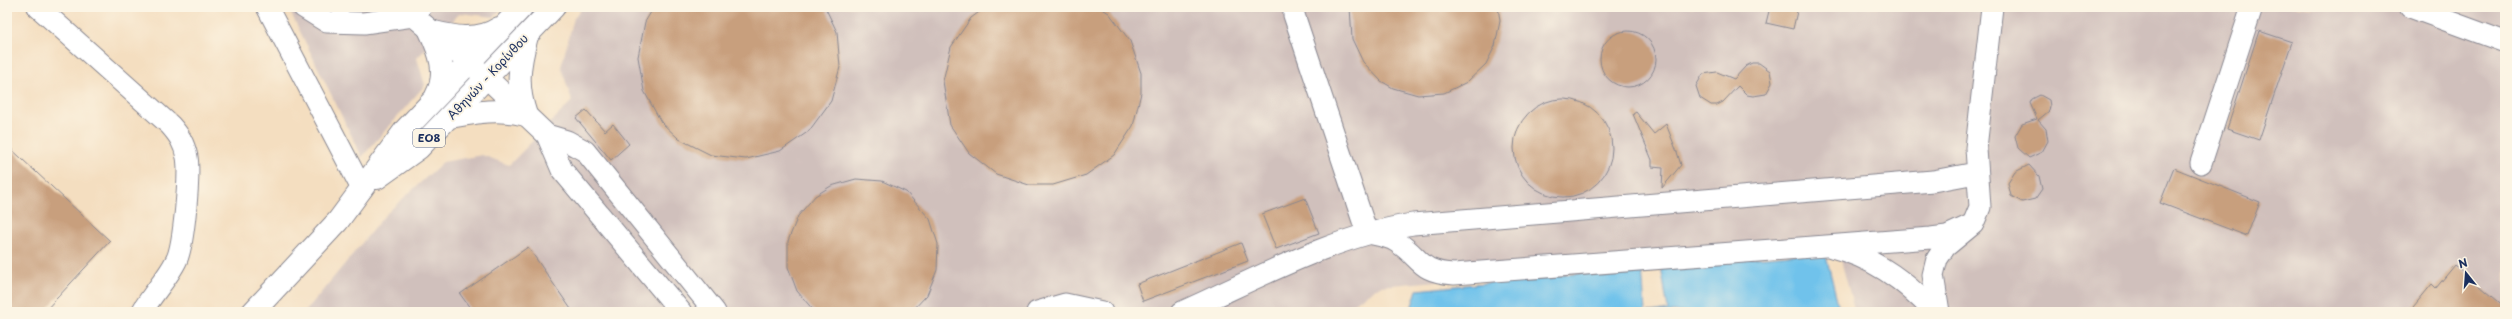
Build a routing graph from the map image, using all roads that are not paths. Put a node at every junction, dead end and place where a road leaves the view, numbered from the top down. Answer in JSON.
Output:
{"nodes":[{"id":1,"x":38,"y":7,"type":"edge"},
{"id":2,"x":267,"y":7,"type":"edge"},
{"id":3,"x":304,"y":7,"type":"edge"},
{"id":4,"x":554,"y":7,"type":"edge"},
{"id":5,"x":1294,"y":7,"type":"edge"},
{"id":6,"x":1992,"y":7,"type":"edge"},
{"id":7,"x":2252,"y":7,"type":"edge"},
{"id":8,"x":2410,"y":7,"type":"edge"},
{"id":9,"x":412,"y":10,"type":"edge"},
{"id":10,"x":515,"y":14,"type":"edge"},
{"id":11,"x":430,"y":31,"type":"junction"},
{"id":12,"x":527,"y":35,"type":"junction"},
{"id":13,"x":2505,"y":42,"type":"edge"},
{"id":14,"x":469,"y":63,"type":"junction"},
{"id":15,"x":486,"y":77,"type":"junction"},
{"id":16,"x":434,"y":100,"type":"junction"},
{"id":17,"x":526,"y":115,"type":"junction"},
{"id":18,"x":450,"y":117,"type":"junction"},
{"id":19,"x":547,"y":135,"type":"junction"},
{"id":20,"x":2201,"y":163,"type":"dead end"},
{"id":21,"x":1976,"y":173,"type":"junction"},
{"id":22,"x":362,"y":189,"type":"junction"},
{"id":23,"x":1973,"y":224,"type":"junction"},
{"id":24,"x":1367,"y":233,"type":"junction"},
{"id":25,"x":1817,"y":245,"type":"junction"},
{"id":26,"x":142,"y":312,"type":"edge"},
{"id":27,"x":253,"y":312,"type":"edge"},
{"id":28,"x":681,"y":312,"type":"edge"},
{"id":29,"x":715,"y":312,"type":"edge"},
{"id":30,"x":1037,"y":312,"type":"edge"},
{"id":31,"x":1102,"y":312,"type":"edge"},
{"id":32,"x":1182,"y":312,"type":"edge"},
{"id":33,"x":1934,"y":312,"type":"edge"},
{"id":34,"x":1939,"y":312,"type":"edge"}],
"edges":[{"from":1,"to":26,"type":"street"},
{"from":2,"to":22,"type":"street"},
{"from":3,"to":9,"type":"street"},
{"from":4,"to":12,"type":"main road","name":"Αθηνών - Κορίνθου","number":"ΕΟ8"},
{"from":5,"to":24,"type":"street"},
{"from":6,"to":21,"type":"street"},
{"from":7,"to":20,"type":"street"},
{"from":8,"to":13,"type":"street"},
{"from":9,"to":11,"type":"street"},
{"from":10,"to":11,"type":"main road"},
{"from":10,"to":14,"type":"main road","name":"Αθηνών - Κορίνθου","number":"ΕΟ8"},
{"from":11,"to":14,"type":"street"},
{"from":11,"to":16,"type":"main road"},
{"from":12,"to":15,"type":"main road","name":"Αθηνών - Κορίνθου","number":"ΕΟ8"},
{"from":12,"to":17,"type":"main road"},
{"from":14,"to":15,"type":"street"},
{"from":14,"to":16,"type":"main road","name":"Αθηνών - Κορίνθου","number":"ΕΟ8"},
{"from":15,"to":17,"type":"street"},
{"from":15,"to":18,"type":"main road","name":"Αθηνών - Κορίνθου","number":"ΕΟ8"},
{"from":16,"to":22,"type":"main road","name":"Αθηνών - Κορίνθου","number":"ΕΟ8"},
{"from":17,"to":18,"type":"main road"},
{"from":17,"to":19,"type":"street"},
{"from":18,"to":22,"type":"main road","name":"Αθηνών - Κορίνθου","number":"ΕΟ8"},
{"from":19,"to":28,"type":"street"},
{"from":19,"to":29,"type":"street"},
{"from":21,"to":23,"type":"street"},
{"from":21,"to":24,"type":"street"},
{"from":22,"to":27,"type":"main road","name":"Αθηνών - Κορίνθου","number":"ΕΟ8"},
{"from":23,"to":25,"type":"street"},
{"from":23,"to":34,"type":"street"},
{"from":24,"to":25,"type":"street"},
{"from":24,"to":32,"type":"street"},
{"from":25,"to":33,"type":"street"},
{"from":30,"to":31,"type":"street"}]}
